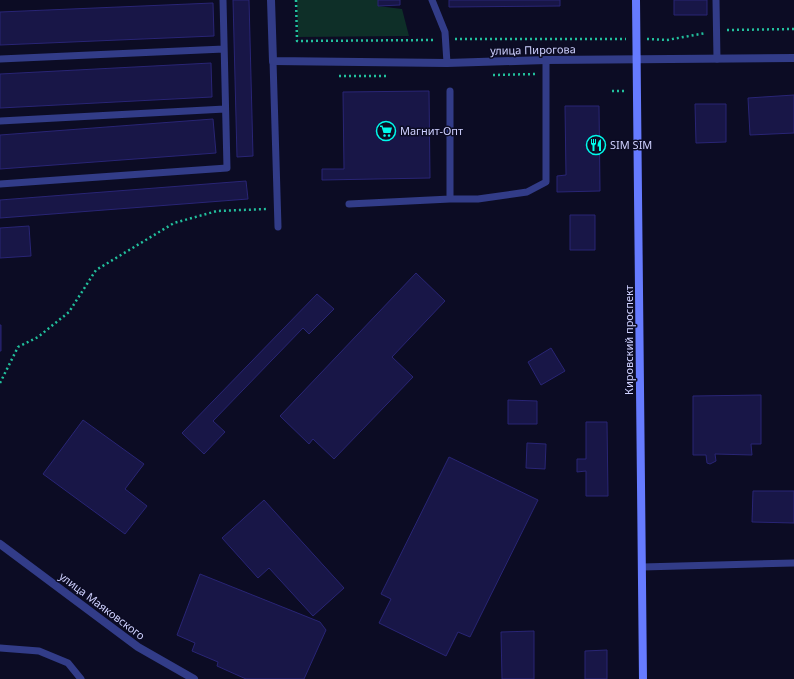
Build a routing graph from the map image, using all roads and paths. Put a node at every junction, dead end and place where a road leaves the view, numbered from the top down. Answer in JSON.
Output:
{"nodes":[{"id":1,"x":223,"y":0,"type":"edge"},
{"id":2,"x":271,"y":0,"type":"edge"},
{"id":3,"x":432,"y":0,"type":"edge"},
{"id":4,"x":636,"y":0,"type":"edge"},
{"id":5,"x":716,"y":0,"type":"edge"},
{"id":6,"x":794,"y":29,"type":"edge"},
{"id":7,"x":717,"y":30,"type":"junction"},
{"id":8,"x":637,"y":39,"type":"junction"},
{"id":9,"x":612,"y":40,"type":"dead end"},
{"id":10,"x":224,"y":49,"type":"junction"},
{"id":11,"x":794,"y":58,"type":"edge"},
{"id":12,"x":0,"y":59,"type":"edge"},
{"id":13,"x":717,"y":59,"type":"junction"},
{"id":14,"x":546,"y":60,"type":"junction"},
{"id":15,"x":638,"y":60,"type":"junction"},
{"id":16,"x":273,"y":61,"type":"junction"},
{"id":17,"x":447,"y":63,"type":"junction"},
{"id":18,"x":450,"y":91,"type":"dead end"},
{"id":19,"x":225,"y":108,"type":"junction"},
{"id":20,"x":0,"y":121,"type":"edge"},
{"id":21,"x":0,"y":184,"type":"edge"},
{"id":22,"x":450,"y":199,"type":"junction"},
{"id":23,"x":349,"y":204,"type":"dead end"},
{"id":24,"x":277,"y":208,"type":"junction"},
{"id":25,"x":278,"y":227,"type":"dead end"},
{"id":26,"x":0,"y":384,"type":"edge"},
{"id":27,"x":0,"y":544,"type":"edge"},
{"id":28,"x":794,"y":563,"type":"edge"},
{"id":29,"x":642,"y":567,"type":"junction"},
{"id":30,"x":0,"y":648,"type":"edge"},
{"id":31,"x":81,"y":679,"type":"edge"},
{"id":32,"x":194,"y":679,"type":"edge"},
{"id":33,"x":643,"y":679,"type":"edge"}],
"edges":[{"from":1,"to":10,"type":"lane"},
{"from":2,"to":16,"type":"street"},
{"from":3,"to":17,"type":"lane"},
{"from":4,"to":8,"type":"main road","name":"Кировский проспект"},
{"from":5,"to":7,"type":"lane"},
{"from":6,"to":7,"type":"path"},
{"from":7,"to":8,"type":"path"},
{"from":7,"to":13,"type":"lane"},
{"from":8,"to":9,"type":"path"},
{"from":8,"to":15,"type":"main road","name":"Кировский проспект"},
{"from":10,"to":12,"type":"lane"},
{"from":10,"to":19,"type":"lane"},
{"from":11,"to":13,"type":"street","name":"улица Пирогова"},
{"from":13,"to":15,"type":"street","name":"улица Пирогова"},
{"from":14,"to":15,"type":"street","name":"улица Пирогова"},
{"from":14,"to":17,"type":"street","name":"улица Пирогова"},
{"from":14,"to":22,"type":"lane"},
{"from":15,"to":29,"type":"main road","name":"Кировский проспект"},
{"from":16,"to":17,"type":"street","name":"улица Пирогова"},
{"from":16,"to":24,"type":"lane"},
{"from":18,"to":22,"type":"lane"},
{"from":19,"to":20,"type":"lane"},
{"from":19,"to":21,"type":"lane"},
{"from":22,"to":23,"type":"lane"},
{"from":24,"to":25,"type":"lane"},
{"from":24,"to":26,"type":"path"},
{"from":27,"to":32,"type":"street","name":"улица Маяковского"},
{"from":28,"to":29,"type":"lane"},
{"from":29,"to":33,"type":"main road","name":"Кировский проспект"},
{"from":30,"to":31,"type":"lane"}]}
